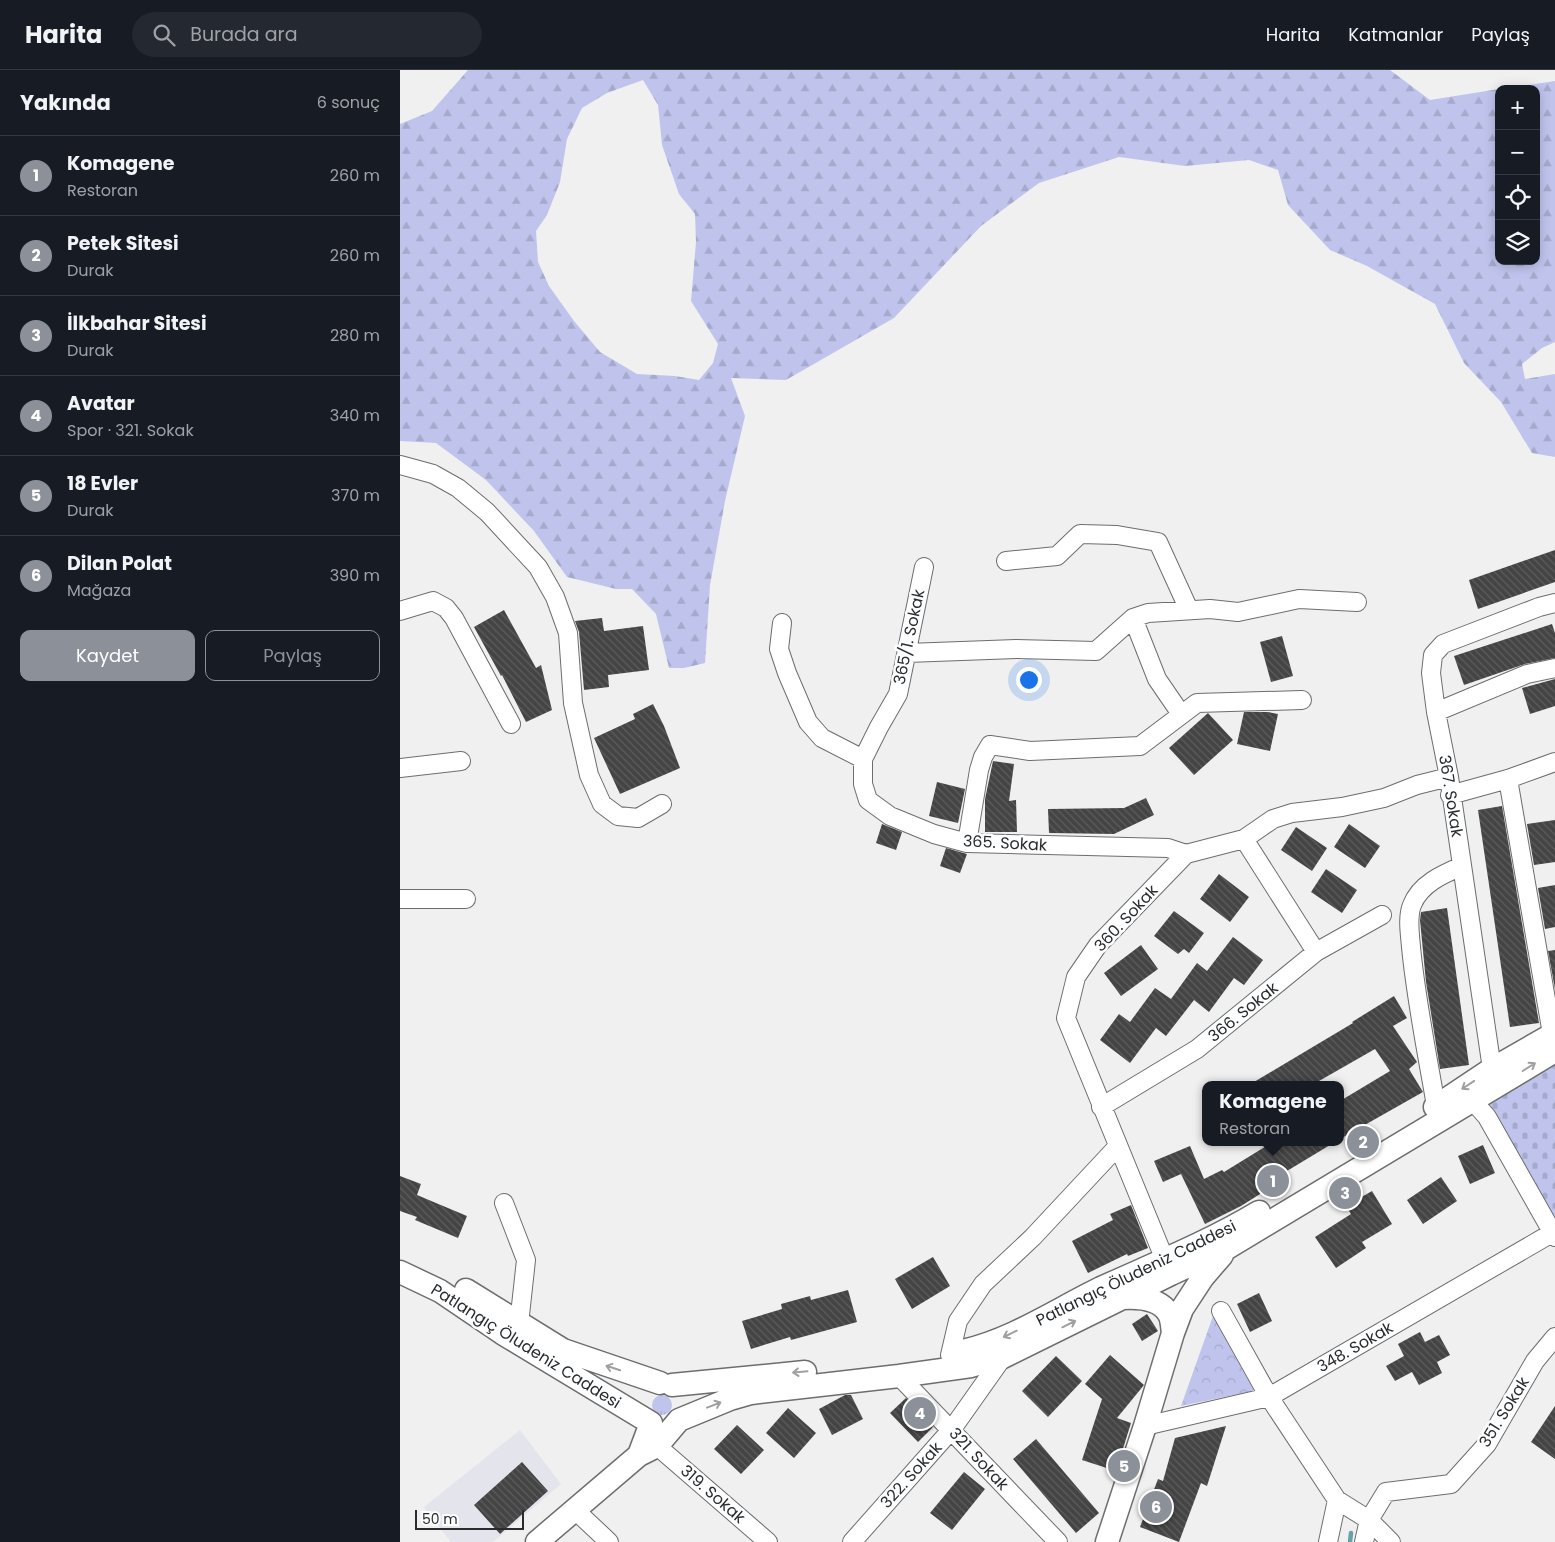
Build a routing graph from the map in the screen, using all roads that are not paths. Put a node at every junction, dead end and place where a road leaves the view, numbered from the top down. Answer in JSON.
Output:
{"nodes":[{"id":1,"x":400,"y":465,"type":"edge"},
{"id":2,"x":1006,"y":561,"type":"dead end"},
{"id":3,"x":924,"y":567,"type":"dead end"},
{"id":4,"x":1357,"y":602,"type":"dead end"},
{"id":5,"x":1555,"y":603,"type":"edge"},
{"id":6,"x":1189,"y":610,"type":"junction"},
{"id":7,"x":400,"y":611,"type":"edge"},
{"id":8,"x":1133,"y":618,"type":"junction"},
{"id":9,"x":782,"y":623,"type":"dead end"},
{"id":10,"x":907,"y":653,"type":"junction"},
{"id":11,"x":1555,"y":668,"type":"edge"},
{"id":12,"x":1302,"y":700,"type":"dead end"},
{"id":13,"x":1436,"y":712,"type":"junction"},
{"id":14,"x":1181,"y":714,"type":"junction"},
{"id":15,"x":511,"y":724,"type":"dead end"},
{"id":16,"x":863,"y":759,"type":"junction"},
{"id":17,"x":461,"y":761,"type":"dead end"},
{"id":18,"x":1555,"y":762,"type":"edge"},
{"id":19,"x":400,"y":768,"type":"edge"},
{"id":20,"x":1508,"y":779,"type":"junction"},
{"id":21,"x":1450,"y":786,"type":"junction"},
{"id":22,"x":662,"y":804,"type":"dead end"},
{"id":23,"x":1244,"y":839,"type":"junction"},
{"id":24,"x":967,"y":843,"type":"junction"},
{"id":25,"x":1186,"y":854,"type":"junction"},
{"id":26,"x":1462,"y":866,"type":"junction"},
{"id":27,"x":400,"y":898,"type":"edge"},
{"id":28,"x":466,"y":899,"type":"dead end"},
{"id":29,"x":1382,"y":915,"type":"dead end"},
{"id":30,"x":1316,"y":952,"type":"junction"},
{"id":31,"x":1554,"y":1039,"type":"edge"},
{"id":32,"x":1492,"y":1069,"type":"junction"},
{"id":33,"x":1474,"y":1101,"type":"junction"},
{"id":34,"x":1436,"y":1106,"type":"junction"},
{"id":35,"x":1101,"y":1107,"type":"junction"},
{"id":36,"x":1118,"y":1146,"type":"junction"},
{"id":37,"x":504,"y":1203,"type":"dead end"},
{"id":38,"x":1554,"y":1236,"type":"edge"},
{"id":39,"x":1227,"y":1248,"type":"junction"},
{"id":40,"x":400,"y":1256,"type":"edge"},
{"id":41,"x":1168,"y":1267,"type":"junction"},
{"id":42,"x":400,"y":1272,"type":"edge"},
{"id":43,"x":1121,"y":1298,"type":"junction"},
{"id":44,"x":1182,"y":1309,"type":"junction"},
{"id":45,"x":1221,"y":1311,"type":"dead end"},
{"id":46,"x":519,"y":1324,"type":"junction"},
{"id":47,"x":1173,"y":1333,"type":"junction"},
{"id":48,"x":1555,"y":1337,"type":"edge"},
{"id":49,"x":950,"y":1354,"type":"junction"},
{"id":50,"x":1003,"y":1356,"type":"junction"},
{"id":51,"x":899,"y":1376,"type":"junction"},
{"id":52,"x":666,"y":1384,"type":"junction"},
{"id":53,"x":1269,"y":1397,"type":"junction"},
{"id":54,"x":679,"y":1420,"type":"junction"},
{"id":55,"x":651,"y":1424,"type":"junction"},
{"id":56,"x":1145,"y":1426,"type":"junction"},
{"id":57,"x":952,"y":1429,"type":"junction"},
{"id":58,"x":648,"y":1450,"type":"junction"},
{"id":59,"x":1337,"y":1500,"type":"junction"},
{"id":60,"x":574,"y":1509,"type":"junction"},
{"id":61,"x":1369,"y":1520,"type":"junction"},
{"id":62,"x":537,"y":1542,"type":"edge"},
{"id":63,"x":609,"y":1542,"type":"edge"},
{"id":64,"x":768,"y":1542,"type":"edge"},
{"id":65,"x":852,"y":1542,"type":"edge"},
{"id":66,"x":1058,"y":1542,"type":"edge"},
{"id":67,"x":1107,"y":1542,"type":"edge"},
{"id":68,"x":1328,"y":1542,"type":"edge"},
{"id":69,"x":1364,"y":1542,"type":"edge"},
{"id":70,"x":1391,"y":1542,"type":"edge"}],
"edges":[{"from":1,"to":22,"type":"street"},
{"from":2,"to":6,"type":"street"},
{"from":3,"to":10,"type":"street","name":"365/1. Sokak"},
{"from":4,"to":6,"type":"street"},
{"from":5,"to":13,"type":"street","name":"367. Sokak"},
{"from":6,"to":8,"type":"street"},
{"from":7,"to":15,"type":"street"},
{"from":8,"to":10,"type":"street"},
{"from":8,"to":14,"type":"street"},
{"from":9,"to":16,"type":"street"},
{"from":10,"to":16,"type":"street","name":"365/1. Sokak"},
{"from":11,"to":13,"type":"street"},
{"from":12,"to":14,"type":"street"},
{"from":13,"to":21,"type":"street","name":"367. Sokak"},
{"from":14,"to":24,"type":"street"},
{"from":16,"to":24,"type":"street","name":"365. Sokak"},
{"from":17,"to":19,"type":"street"},
{"from":18,"to":20,"type":"street"},
{"from":20,"to":21,"type":"street"},
{"from":20,"to":31,"type":"street"},
{"from":21,"to":23,"type":"street"},
{"from":21,"to":26,"type":"street","name":"367. Sokak"},
{"from":23,"to":25,"type":"street"},
{"from":23,"to":30,"type":"street"},
{"from":24,"to":25,"type":"street","name":"365. Sokak"},
{"from":25,"to":35,"type":"street","name":"360. Sokak"},
{"from":26,"to":32,"type":"street","name":"367. Sokak"},
{"from":26,"to":34,"type":"street"},
{"from":27,"to":28,"type":"street"},
{"from":29,"to":30,"type":"street","name":"366. Sokak"},
{"from":30,"to":35,"type":"street","name":"366. Sokak"},
{"from":31,"to":32,"type":"main road","name":"Patlangıç Öludeniz Caddesi"},
{"from":33,"to":31,"type":"main road","name":"Patlangıç Öludeniz Caddesi","one_way":true},
{"from":32,"to":34,"type":"main road","name":"Patlangıç Öludeniz Caddesi","one_way":true},
{"from":33,"to":38,"type":"street"},
{"from":33,"to":39,"type":"main road","name":"Patlangıç Öludeniz Caddesi"},
{"from":34,"to":41,"type":"main road","name":"Patlangıç Öludeniz Caddesi"},
{"from":35,"to":36,"type":"street","name":"360. Sokak"},
{"from":36,"to":41,"type":"street","name":"360. Sokak"},
{"from":36,"to":49,"type":"street"},
{"from":37,"to":46,"type":"street"},
{"from":38,"to":53,"type":"street","name":"348. Sokak"},
{"from":39,"to":41,"type":"main road","name":"Patlangıç Öludeniz Caddesi"},
{"from":39,"to":44,"type":"main road"},
{"from":40,"to":46,"type":"main road","name":"Patlangıç Öludeniz Caddesi"},
{"from":41,"to":43,"type":"main road","name":"Patlangıç Öludeniz Caddesi"},
{"from":41,"to":44,"type":"main road"},
{"from":41,"to":49,"type":"main road","name":"Patlangıç Öludeniz Caddesi","one_way":true},
{"from":42,"to":55,"type":"main road","name":"Patlangıç Öludeniz Caddesi"},
{"from":43,"to":47,"type":"main road"},
{"from":50,"to":43,"type":"main road","name":"Patlangıç Öludeniz Caddesi","one_way":true},
{"from":44,"to":47,"type":"main road"},
{"from":45,"to":53,"type":"street"},
{"from":52,"to":46,"type":"main road","name":"Patlangıç Öludeniz Caddesi","one_way":true},
{"from":47,"to":56,"type":"main road"},
{"from":48,"to":61,"type":"street","name":"351. Sokak"},
{"from":49,"to":52,"type":"main road","name":"Patlangıç Öludeniz Caddesi","one_way":true},
{"from":50,"to":51,"type":"main road","name":"Patlangıç Öludeniz Caddesi"},
{"from":50,"to":57,"type":"street","name":"322. Sokak"},
{"from":54,"to":51,"type":"main road","name":"Patlangıç Öludeniz Caddesi","one_way":true},
{"from":51,"to":57,"type":"street","name":"321. Sokak"},
{"from":52,"to":54,"type":"main road"},
{"from":52,"to":55,"type":"main road"},
{"from":53,"to":56,"type":"street","name":"348. Sokak"},
{"from":53,"to":59,"type":"street"},
{"from":54,"to":55,"type":"main road"},
{"from":54,"to":58,"type":"main road"},
{"from":55,"to":58,"type":"main road"},
{"from":56,"to":67,"type":"main road"},
{"from":57,"to":65,"type":"street","name":"322. Sokak"},
{"from":57,"to":66,"type":"street","name":"321. Sokak"},
{"from":58,"to":60,"type":"main road"},
{"from":58,"to":64,"type":"street","name":"319. Sokak"},
{"from":59,"to":61,"type":"street"},
{"from":59,"to":68,"type":"street"},
{"from":60,"to":62,"type":"main road"},
{"from":60,"to":63,"type":"street"},
{"from":61,"to":69,"type":"street","name":"351. Sokak"},
{"from":61,"to":70,"type":"street"}]}
